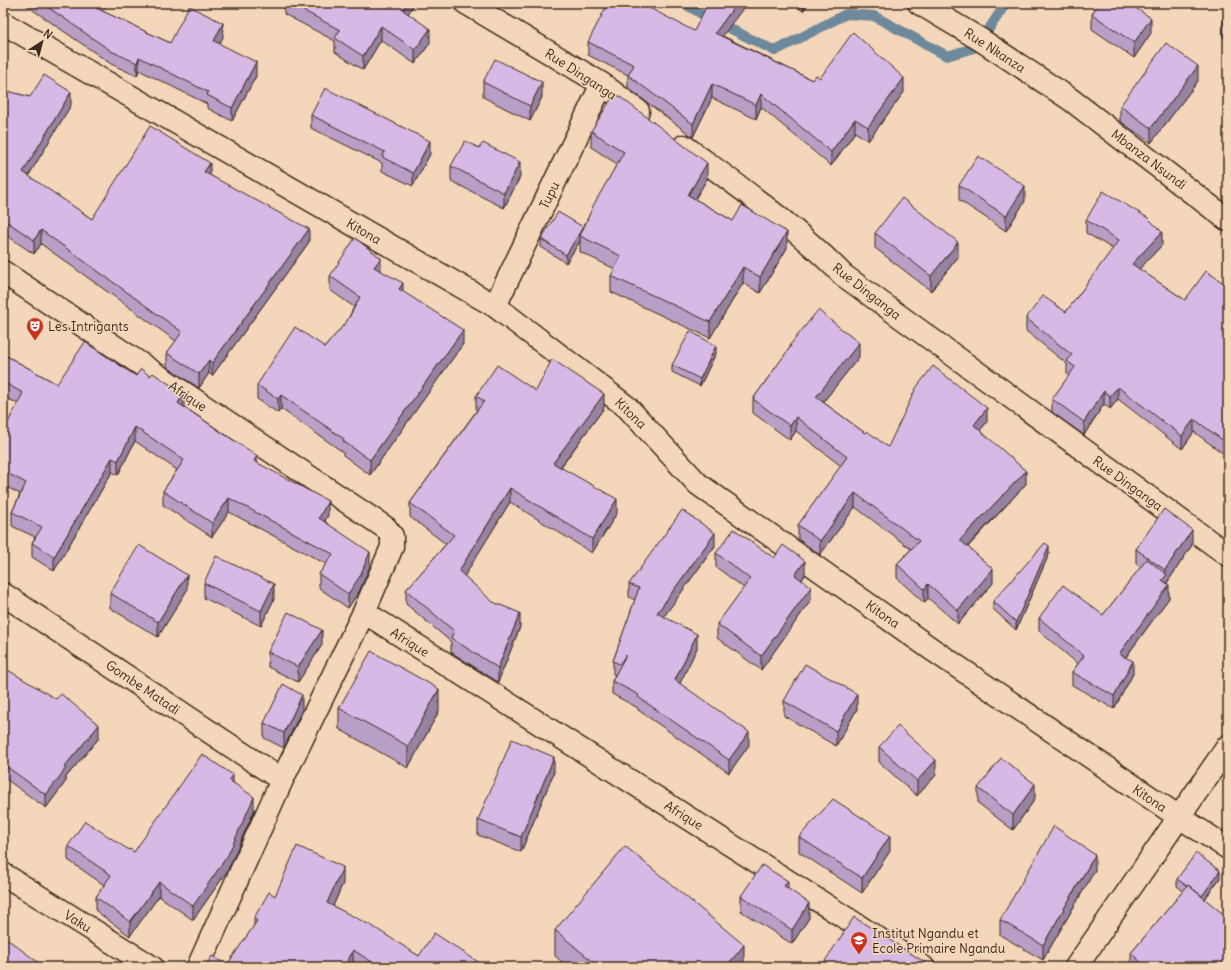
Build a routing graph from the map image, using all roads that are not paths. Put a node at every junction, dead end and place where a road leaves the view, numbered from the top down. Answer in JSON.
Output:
{"nodes":[{"id":1,"x":466,"y":3,"type":"edge"},
{"id":2,"x":919,"y":3,"type":"edge"},
{"id":3,"x":3,"y":23,"type":"edge"},
{"id":4,"x":602,"y":84,"type":"junction"},
{"id":5,"x":1070,"y":99,"type":"joint"},
{"id":6,"x":652,"y":122,"type":"edge"},
{"id":7,"x":670,"y":136,"type":"edge"},
{"id":8,"x":1228,"y":220,"type":"edge"},
{"id":9,"x":3,"y":272,"type":"edge"},
{"id":10,"x":495,"y":306,"type":"junction"},
{"id":11,"x":1228,"y":555,"type":"edge"},
{"id":12,"x":3,"y":594,"type":"edge"},
{"id":13,"x":364,"y":612,"type":"junction"},
{"id":14,"x":1228,"y":746,"type":"edge"},
{"id":15,"x":282,"y":780,"type":"junction"},
{"id":16,"x":1179,"y":818,"type":"junction"},
{"id":17,"x":1228,"y":848,"type":"edge"},
{"id":18,"x":3,"y":874,"type":"edge"},
{"id":19,"x":152,"y":967,"type":"edge"},
{"id":20,"x":198,"y":967,"type":"edge"},
{"id":21,"x":923,"y":967,"type":"edge"},
{"id":22,"x":1076,"y":967,"type":"edge"}],
"edges":[{"from":1,"to":4,"type":"street","name":"Rue Dinganga"},
{"from":2,"to":5,"type":"street","name":"Rue Nkanza"},
{"from":3,"to":10,"type":"street","name":"Kitona"},
{"from":4,"to":6,"type":"street","name":"Rue Dinganga"},
{"from":4,"to":10,"type":"street","name":"Tupu"},
{"from":5,"to":8,"type":"street","name":"Mbanza Nsundi"},
{"from":7,"to":11,"type":"street","name":"Rue Dinganga"},
{"from":9,"to":13,"type":"street","name":"Afrique"},
{"from":10,"to":16,"type":"street","name":"Kitona"},
{"from":12,"to":15,"type":"street","name":"Gombe Matadi"},
{"from":13,"to":15,"type":"street"},
{"from":13,"to":21,"type":"street","name":"Afrique"},
{"from":14,"to":16,"type":"street"},
{"from":15,"to":20,"type":"street"},
{"from":16,"to":17,"type":"street","name":"Kitona"},
{"from":16,"to":22,"type":"street"},
{"from":18,"to":19,"type":"street","name":"Vaku"}]}
